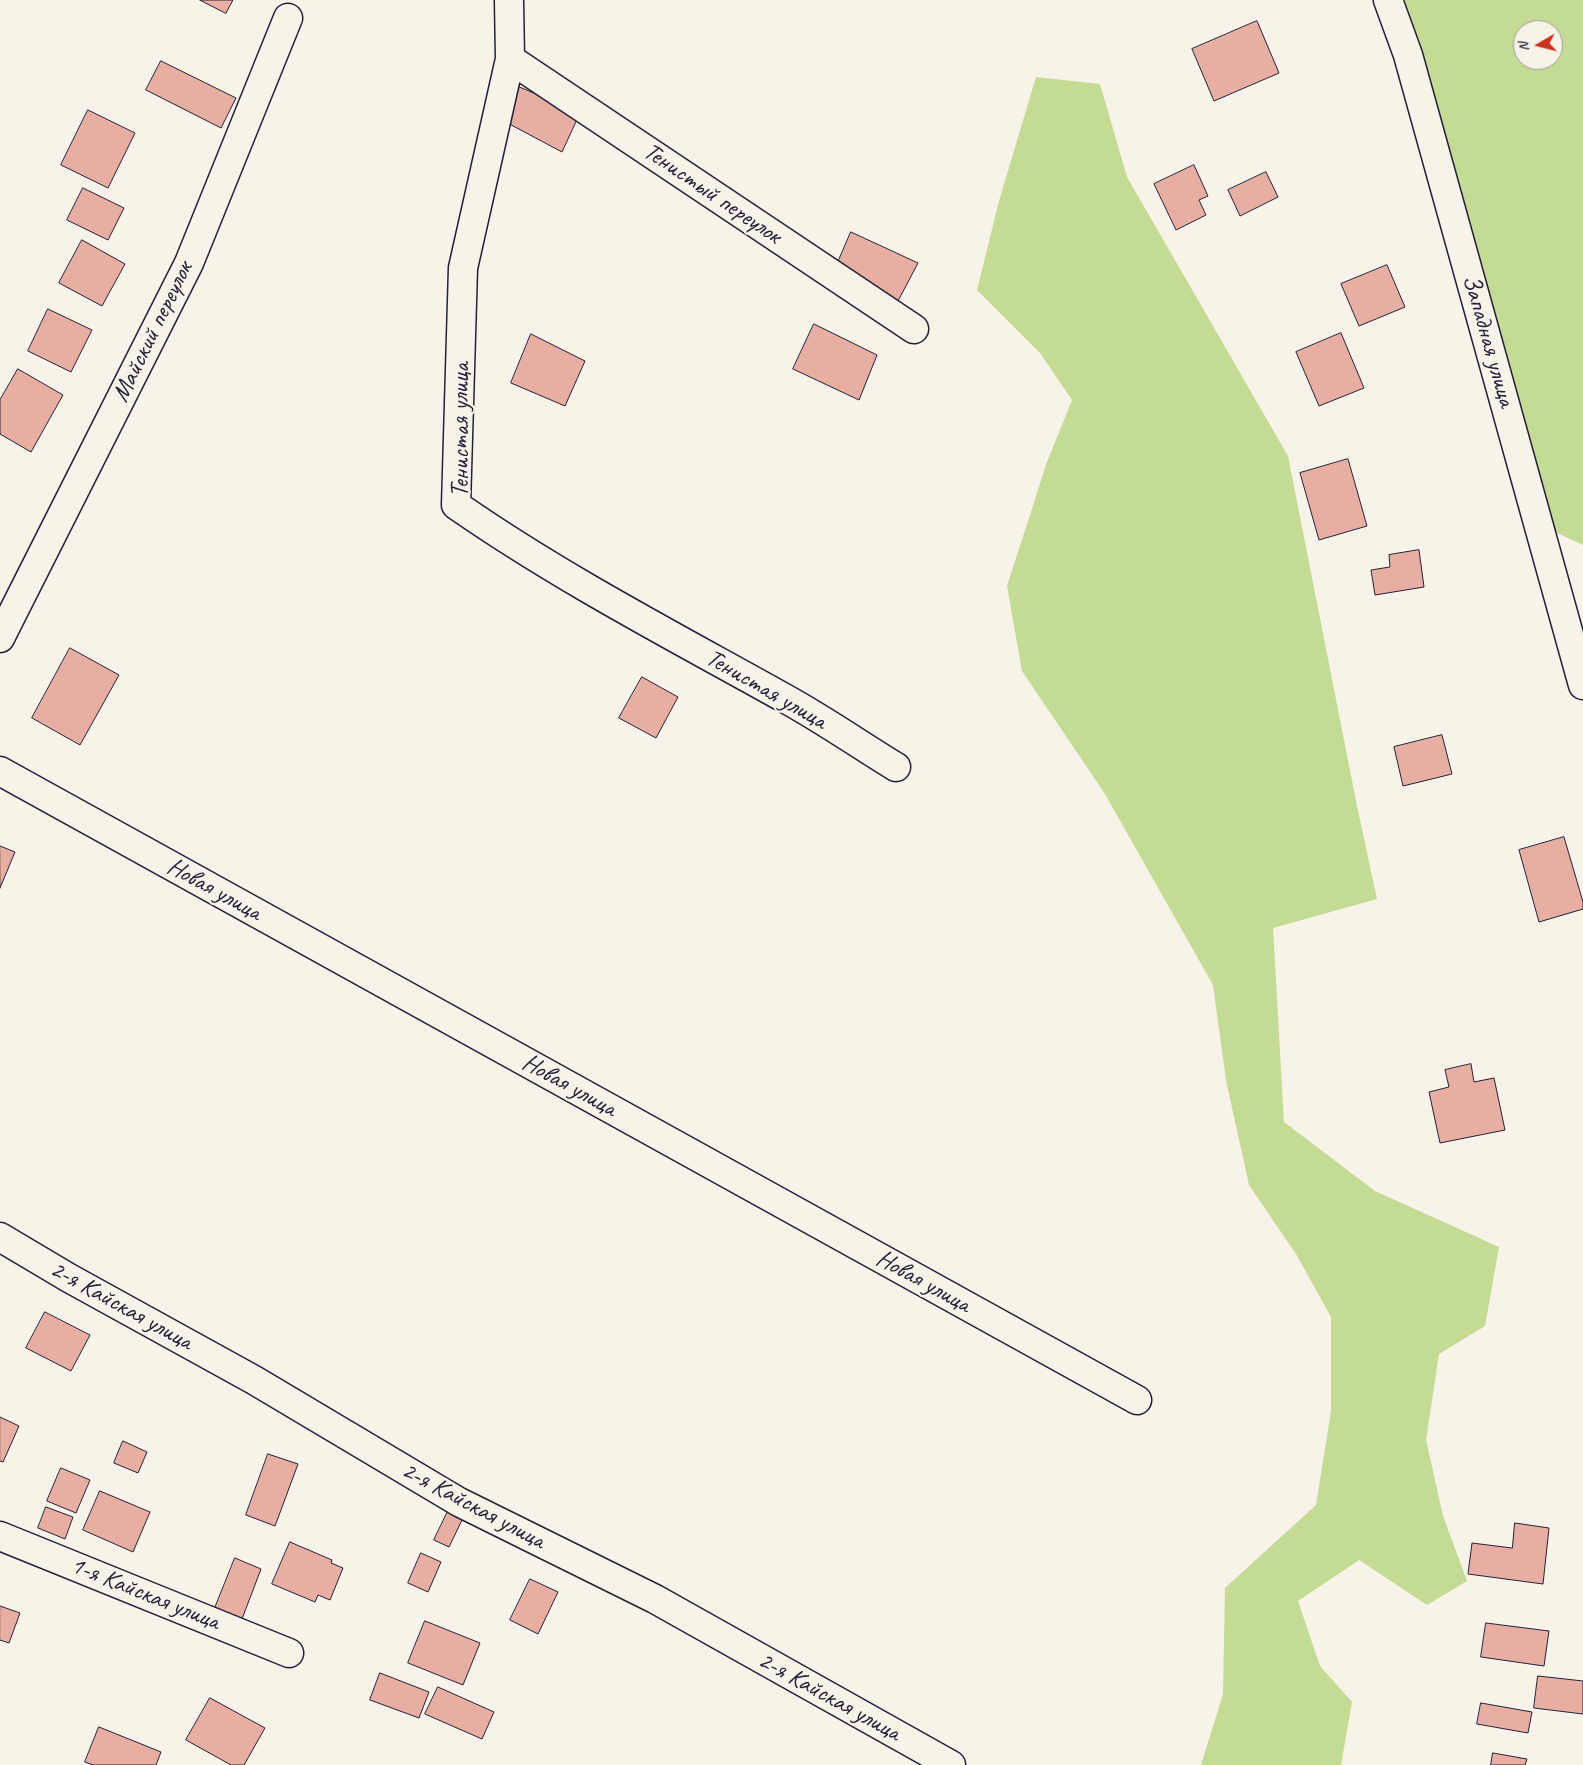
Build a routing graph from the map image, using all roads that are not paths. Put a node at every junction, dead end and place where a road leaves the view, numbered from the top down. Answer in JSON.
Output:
{"nodes":[{"id":1,"x":509,"y":0,"type":"edge"},
{"id":2,"x":1388,"y":0,"type":"edge"},
{"id":3,"x":288,"y":18,"type":"dead end"},
{"id":4,"x":510,"y":59,"type":"junction"},
{"id":5,"x":914,"y":330,"type":"dead end"},
{"id":6,"x":0,"y":638,"type":"edge"},
{"id":7,"x":1583,"y":684,"type":"edge"},
{"id":8,"x":896,"y":767,"type":"dead end"},
{"id":9,"x":0,"y":771,"type":"edge"},
{"id":10,"x":0,"y":1236,"type":"edge"},
{"id":11,"x":1137,"y":1400,"type":"dead end"},
{"id":12,"x":0,"y":1536,"type":"edge"},
{"id":13,"x":289,"y":1652,"type":"dead end"},
{"id":14,"x":950,"y":1765,"type":"edge"}],
"edges":[{"from":1,"to":4,"type":"street","name":"Тенистая улица"},
{"from":2,"to":7,"type":"street","name":"Западная улица"},
{"from":3,"to":6,"type":"street","name":"Майский переулок"},
{"from":4,"to":5,"type":"street","name":"Тенистый переулок"},
{"from":4,"to":8,"type":"street","name":"Тенистая улица"},
{"from":9,"to":11,"type":"street","name":"Новая улица"},
{"from":10,"to":14,"type":"street","name":"2-я Кайская улица"},
{"from":12,"to":13,"type":"street","name":"1-я Кайская улица"}]}
